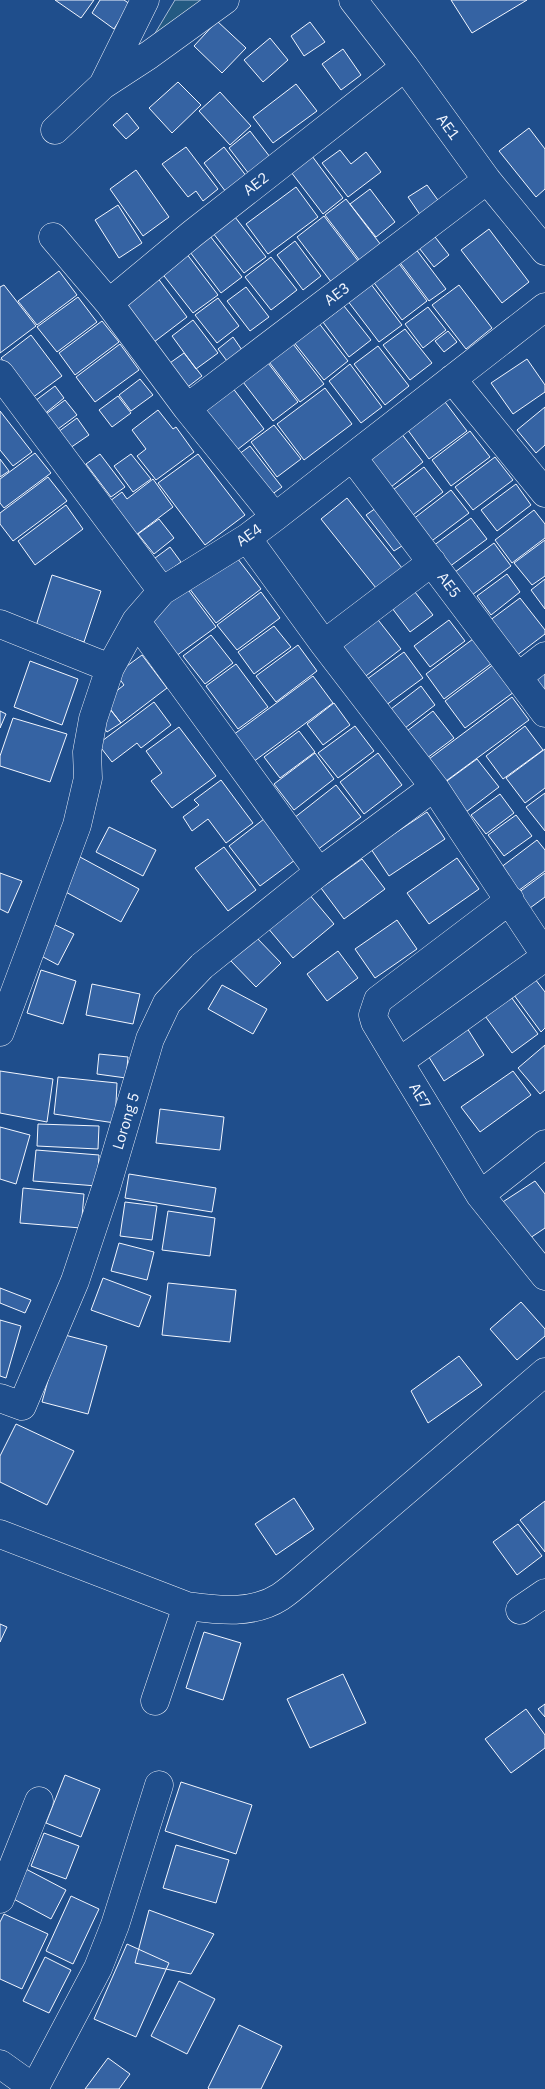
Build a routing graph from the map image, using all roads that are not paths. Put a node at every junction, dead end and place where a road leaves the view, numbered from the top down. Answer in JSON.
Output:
{"nodes":[{"id":1,"x":145,"y":0,"type":"edge"},
{"id":2,"x":225,"y":0,"type":"edge"},
{"id":3,"x":353,"y":0,"type":"edge"},
{"id":4,"x":405,"y":67,"type":"junction"},
{"id":5,"x":103,"y":85,"type":"junction"},
{"id":6,"x":56,"y":130,"type":"dead end"},
{"id":7,"x":487,"y":180,"type":"junction"},
{"id":8,"x":53,"y":237,"type":"dead end"},
{"id":9,"x":545,"y":251,"type":"edge"},
{"id":10,"x":109,"y":303,"type":"junction"},
{"id":11,"x":545,"y":307,"type":"edge"},
{"id":12,"x":0,"y":374,"type":"edge"},
{"id":13,"x":452,"y":379,"type":"junction"},
{"id":14,"x":187,"y":408,"type":"junction"},
{"id":15,"x":353,"y":458,"type":"junction"},
{"id":16,"x":545,"y":493,"type":"edge"},
{"id":17,"x":275,"y":517,"type":"junction"},
{"id":18,"x":247,"y":538,"type":"junction"},
{"id":19,"x":432,"y":562,"type":"junction"},
{"id":20,"x":162,"y":591,"type":"junction"},
{"id":21,"x":136,"y":621,"type":"junction"},
{"id":22,"x":0,"y":624,"type":"edge"},
{"id":23,"x":324,"y":644,"type":"junction"},
{"id":24,"x":545,"y":656,"type":"edge"},
{"id":25,"x":110,"y":668,"type":"junction"},
{"id":26,"x":518,"y":677,"type":"junction"},
{"id":27,"x":545,"y":713,"type":"edge"},
{"id":28,"x":434,"y":788,"type":"junction"},
{"id":29,"x":319,"y":872,"type":"junction"},
{"id":30,"x":510,"y":900,"type":"junction"},
{"id":31,"x":545,"y":956,"type":"edge"},
{"id":32,"x":0,"y":1032,"type":"edge"},
{"id":33,"x":399,"y":1062,"type":"junction"},
{"id":34,"x":545,"y":1144,"type":"edge"},
{"id":35,"x":480,"y":1195,"type":"junction"},
{"id":36,"x":545,"y":1276,"type":"edge"},
{"id":37,"x":545,"y":1372,"type":"edge"},
{"id":38,"x":0,"y":1398,"type":"edge"},
{"id":39,"x":0,"y":1534,"type":"edge"},
{"id":40,"x":545,"y":1593,"type":"edge"},
{"id":41,"x":187,"y":1606,"type":"junction"},
{"id":42,"x":520,"y":1610,"type":"dead end"},
{"id":43,"x":155,"y":1701,"type":"dead end"},
{"id":44,"x":159,"y":1785,"type":"dead end"},
{"id":45,"x":40,"y":1801,"type":"dead end"},
{"id":46,"x":0,"y":1899,"type":"edge"},
{"id":47,"x":0,"y":2064,"type":"edge"},
{"id":48,"x":34,"y":2089,"type":"edge"}],
"edges":[{"from":1,"to":5,"type":"street"},
{"from":2,"to":5,"type":"street"},
{"from":3,"to":4,"type":"street","name":"AE1"},
{"from":4,"to":7,"type":"street","name":"AE1"},
{"from":4,"to":10,"type":"street","name":"AE2"},
{"from":5,"to":6,"type":"street"},
{"from":7,"to":9,"type":"street","name":"AE1"},
{"from":7,"to":14,"type":"street","name":"AE3"},
{"from":8,"to":10,"type":"street"},
{"from":10,"to":14,"type":"street"},
{"from":11,"to":13,"type":"street","name":"AE4"},
{"from":12,"to":20,"type":"street"},
{"from":13,"to":15,"type":"street","name":"AE4"},
{"from":13,"to":16,"type":"street"},
{"from":14,"to":17,"type":"street"},
{"from":15,"to":17,"type":"street","name":"AE4"},
{"from":15,"to":19,"type":"street","name":"AE5"},
{"from":17,"to":18,"type":"street","name":"AE4"},
{"from":18,"to":20,"type":"street","name":"AE4"},
{"from":18,"to":23,"type":"street"},
{"from":19,"to":23,"type":"street"},
{"from":19,"to":26,"type":"street","name":"AE5"},
{"from":20,"to":21,"type":"street","name":"AE4"},
{"from":21,"to":25,"type":"street","name":"AE4"},
{"from":21,"to":29,"type":"street"},
{"from":22,"to":25,"type":"street"},
{"from":23,"to":28,"type":"street"},
{"from":24,"to":26,"type":"street"},
{"from":25,"to":32,"type":"street","name":"AE4"},
{"from":26,"to":27,"type":"street","name":"AE5"},
{"from":28,"to":29,"type":"street"},
{"from":28,"to":30,"type":"street"},
{"from":29,"to":38,"type":"street","name":"Lorong 5"},
{"from":30,"to":31,"type":"street"},
{"from":30,"to":33,"type":"street","name":"AE7"},
{"from":31,"to":33,"type":"street"},
{"from":33,"to":35,"type":"street","name":"AE7"},
{"from":34,"to":35,"type":"street"},
{"from":35,"to":36,"type":"street","name":"AE7"},
{"from":37,"to":41,"type":"street"},
{"from":39,"to":41,"type":"street"},
{"from":40,"to":42,"type":"street"},
{"from":41,"to":43,"type":"street"},
{"from":44,"to":48,"type":"street"},
{"from":45,"to":46,"type":"street"},
{"from":47,"to":48,"type":"street"}]}
